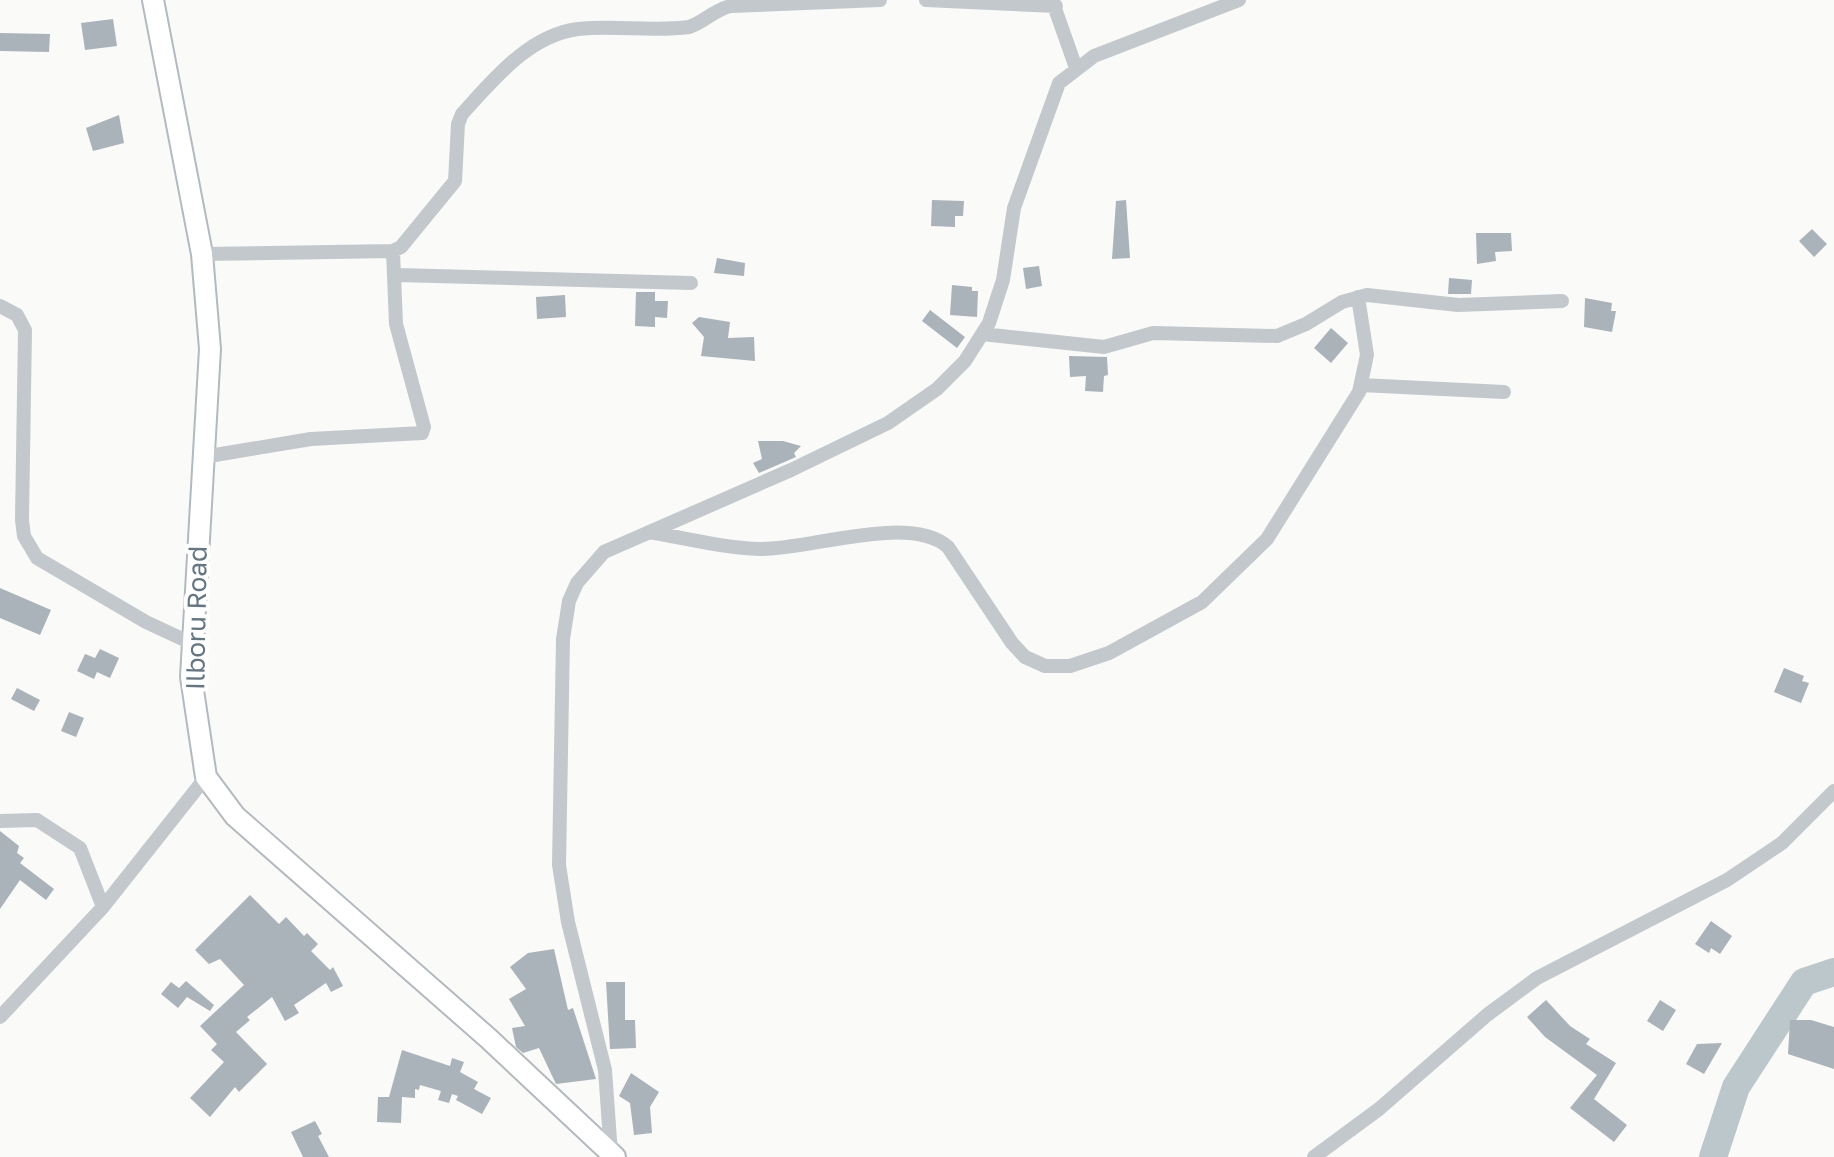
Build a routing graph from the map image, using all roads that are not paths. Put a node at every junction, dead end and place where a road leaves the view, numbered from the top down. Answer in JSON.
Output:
{"nodes":[{"id":1,"x":153,"y":0,"type":"edge"},
{"id":2,"x":880,"y":0,"type":"edge"},
{"id":3,"x":926,"y":0,"type":"edge"},
{"id":4,"x":1239,"y":0,"type":"edge"},
{"id":5,"x":1054,"y":3,"type":"edge"},
{"id":6,"x":1076,"y":68,"type":"junction"},
{"id":7,"x":393,"y":251,"type":"junction"},
{"id":8,"x":202,"y":254,"type":"junction"},
{"id":9,"x":397,"y":275,"type":"junction"},
{"id":10,"x":691,"y":283,"type":"dead end"},
{"id":11,"x":1358,"y":297,"type":"junction"},
{"id":12,"x":1562,"y":301,"type":"dead end"},
{"id":13,"x":0,"y":306,"type":"edge"},
{"id":14,"x":982,"y":334,"type":"junction"},
{"id":15,"x":1361,"y":385,"type":"junction"},
{"id":16,"x":1504,"y":392,"type":"dead end"},
{"id":17,"x":203,"y":457,"type":"junction"},
{"id":18,"x":649,"y":532,"type":"junction"},
{"id":19,"x":191,"y":643,"type":"junction"},
{"id":20,"x":206,"y":777,"type":"junction"},
{"id":21,"x":1834,"y":791,"type":"edge"},
{"id":22,"x":0,"y":821,"type":"edge"},
{"id":23,"x":103,"y":907,"type":"junction"},
{"id":24,"x":0,"y":1017,"type":"edge"},
{"id":25,"x":613,"y":1155,"type":"edge"},
{"id":26,"x":1314,"y":1157,"type":"edge"}],
"edges":[{"from":1,"to":8,"type":"street","name":"Ilboru Road"},
{"from":2,"to":7,"type":"street"},
{"from":3,"to":5,"type":"street"},
{"from":4,"to":6,"type":"street"},
{"from":5,"to":6,"type":"street"},
{"from":6,"to":14,"type":"street"},
{"from":7,"to":8,"type":"street"},
{"from":7,"to":9,"type":"street"},
{"from":8,"to":17,"type":"street","name":"Ilboru Road"},
{"from":9,"to":10,"type":"street"},
{"from":9,"to":17,"type":"street"},
{"from":11,"to":12,"type":"street"},
{"from":11,"to":14,"type":"street"},
{"from":11,"to":15,"type":"street"},
{"from":13,"to":19,"type":"street"},
{"from":14,"to":18,"type":"street"},
{"from":15,"to":16,"type":"street"},
{"from":15,"to":18,"type":"street"},
{"from":17,"to":19,"type":"street","name":"Ilboru Road"},
{"from":18,"to":25,"type":"street"},
{"from":19,"to":20,"type":"street","name":"Ilboru Road"},
{"from":20,"to":23,"type":"street"},
{"from":20,"to":25,"type":"street","name":"Ilboru Road"},
{"from":21,"to":26,"type":"street"},
{"from":22,"to":23,"type":"street"},
{"from":23,"to":24,"type":"street"}]}
